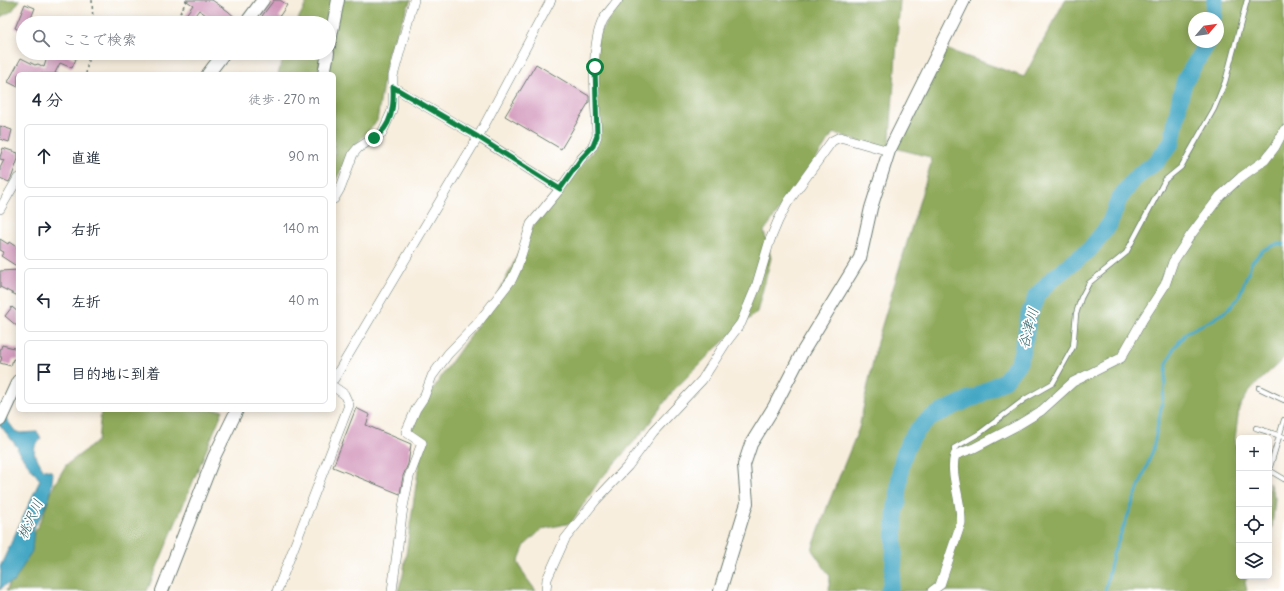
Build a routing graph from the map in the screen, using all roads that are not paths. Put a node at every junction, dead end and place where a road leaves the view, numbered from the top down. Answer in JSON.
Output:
{"nodes":[{"id":1,"x":262,"y":0,"type":"edge"},
{"id":2,"x":338,"y":0,"type":"edge"},
{"id":3,"x":414,"y":0,"type":"edge"},
{"id":4,"x":551,"y":0,"type":"edge"},
{"id":5,"x":618,"y":0,"type":"edge"},
{"id":6,"x":964,"y":0,"type":"edge"},
{"id":7,"x":1247,"y":0,"type":"edge"},
{"id":8,"x":251,"y":16,"type":"edge"},
{"id":9,"x":335,"y":16,"type":"edge"},
{"id":10,"x":219,"y":60,"type":"edge"},
{"id":11,"x":327,"y":60,"type":"edge"},
{"id":12,"x":210,"y":72,"type":"edge"},
{"id":13,"x":324,"y":72,"type":"edge"},
{"id":14,"x":393,"y":87,"type":"junction"},
{"id":15,"x":1284,"y":130,"type":"edge"},
{"id":16,"x":478,"y":137,"type":"junction"},
{"id":17,"x":889,"y":151,"type":"junction"},
{"id":18,"x":16,"y":181,"type":"edge"},
{"id":19,"x":560,"y":189,"type":"junction"},
{"id":20,"x":336,"y":196,"type":"edge"},
{"id":21,"x":0,"y":209,"type":"edge"},
{"id":22,"x":336,"y":376,"type":"edge"},
{"id":23,"x":16,"y":386,"type":"edge"},
{"id":24,"x":336,"y":388,"type":"edge"},
{"id":25,"x":1259,"y":388,"type":"dead end"},
{"id":26,"x":1284,"y":400,"type":"edge"},
{"id":27,"x":236,"y":412,"type":"edge"},
{"id":28,"x":0,"y":420,"type":"edge"},
{"id":29,"x":1284,"y":420,"type":"edge"},
{"id":30,"x":1256,"y":428,"type":"dead end"},
{"id":31,"x":1279,"y":435,"type":"junction"},
{"id":32,"x":1284,"y":437,"type":"edge"},
{"id":33,"x":955,"y":455,"type":"junction"},
{"id":34,"x":1284,"y":479,"type":"edge"},
{"id":35,"x":162,"y":591,"type":"edge"},
{"id":36,"x":277,"y":591,"type":"edge"},
{"id":37,"x":392,"y":591,"type":"edge"},
{"id":38,"x":546,"y":591,"type":"edge"},
{"id":39,"x":720,"y":591,"type":"edge"},
{"id":40,"x":932,"y":591,"type":"edge"}],
"edges":[{"from":1,"to":8,"type":"street"},
{"from":2,"to":9,"type":"street"},
{"from":3,"to":14,"type":"street"},
{"from":4,"to":16,"type":"street"},
{"from":5,"to":19,"type":"street"},
{"from":6,"to":17,"type":"street"},
{"from":7,"to":33,"type":"lane"},
{"from":10,"to":12,"type":"street"},
{"from":11,"to":13,"type":"street"},
{"from":14,"to":16,"type":"street"},
{"from":14,"to":20,"type":"street"},
{"from":15,"to":33,"type":"street"},
{"from":16,"to":19,"type":"street"},
{"from":16,"to":22,"type":"street"},
{"from":17,"to":38,"type":"street"},
{"from":17,"to":39,"type":"street"},
{"from":18,"to":21,"type":"street"},
{"from":19,"to":37,"type":"street"},
{"from":23,"to":28,"type":"street"},
{"from":24,"to":36,"type":"street"},
{"from":25,"to":26,"type":"lane"},
{"from":27,"to":35,"type":"street"},
{"from":29,"to":31,"type":"lane"},
{"from":30,"to":31,"type":"lane"},
{"from":31,"to":32,"type":"lane"},
{"from":31,"to":34,"type":"lane"},
{"from":33,"to":40,"type":"street"}]}
